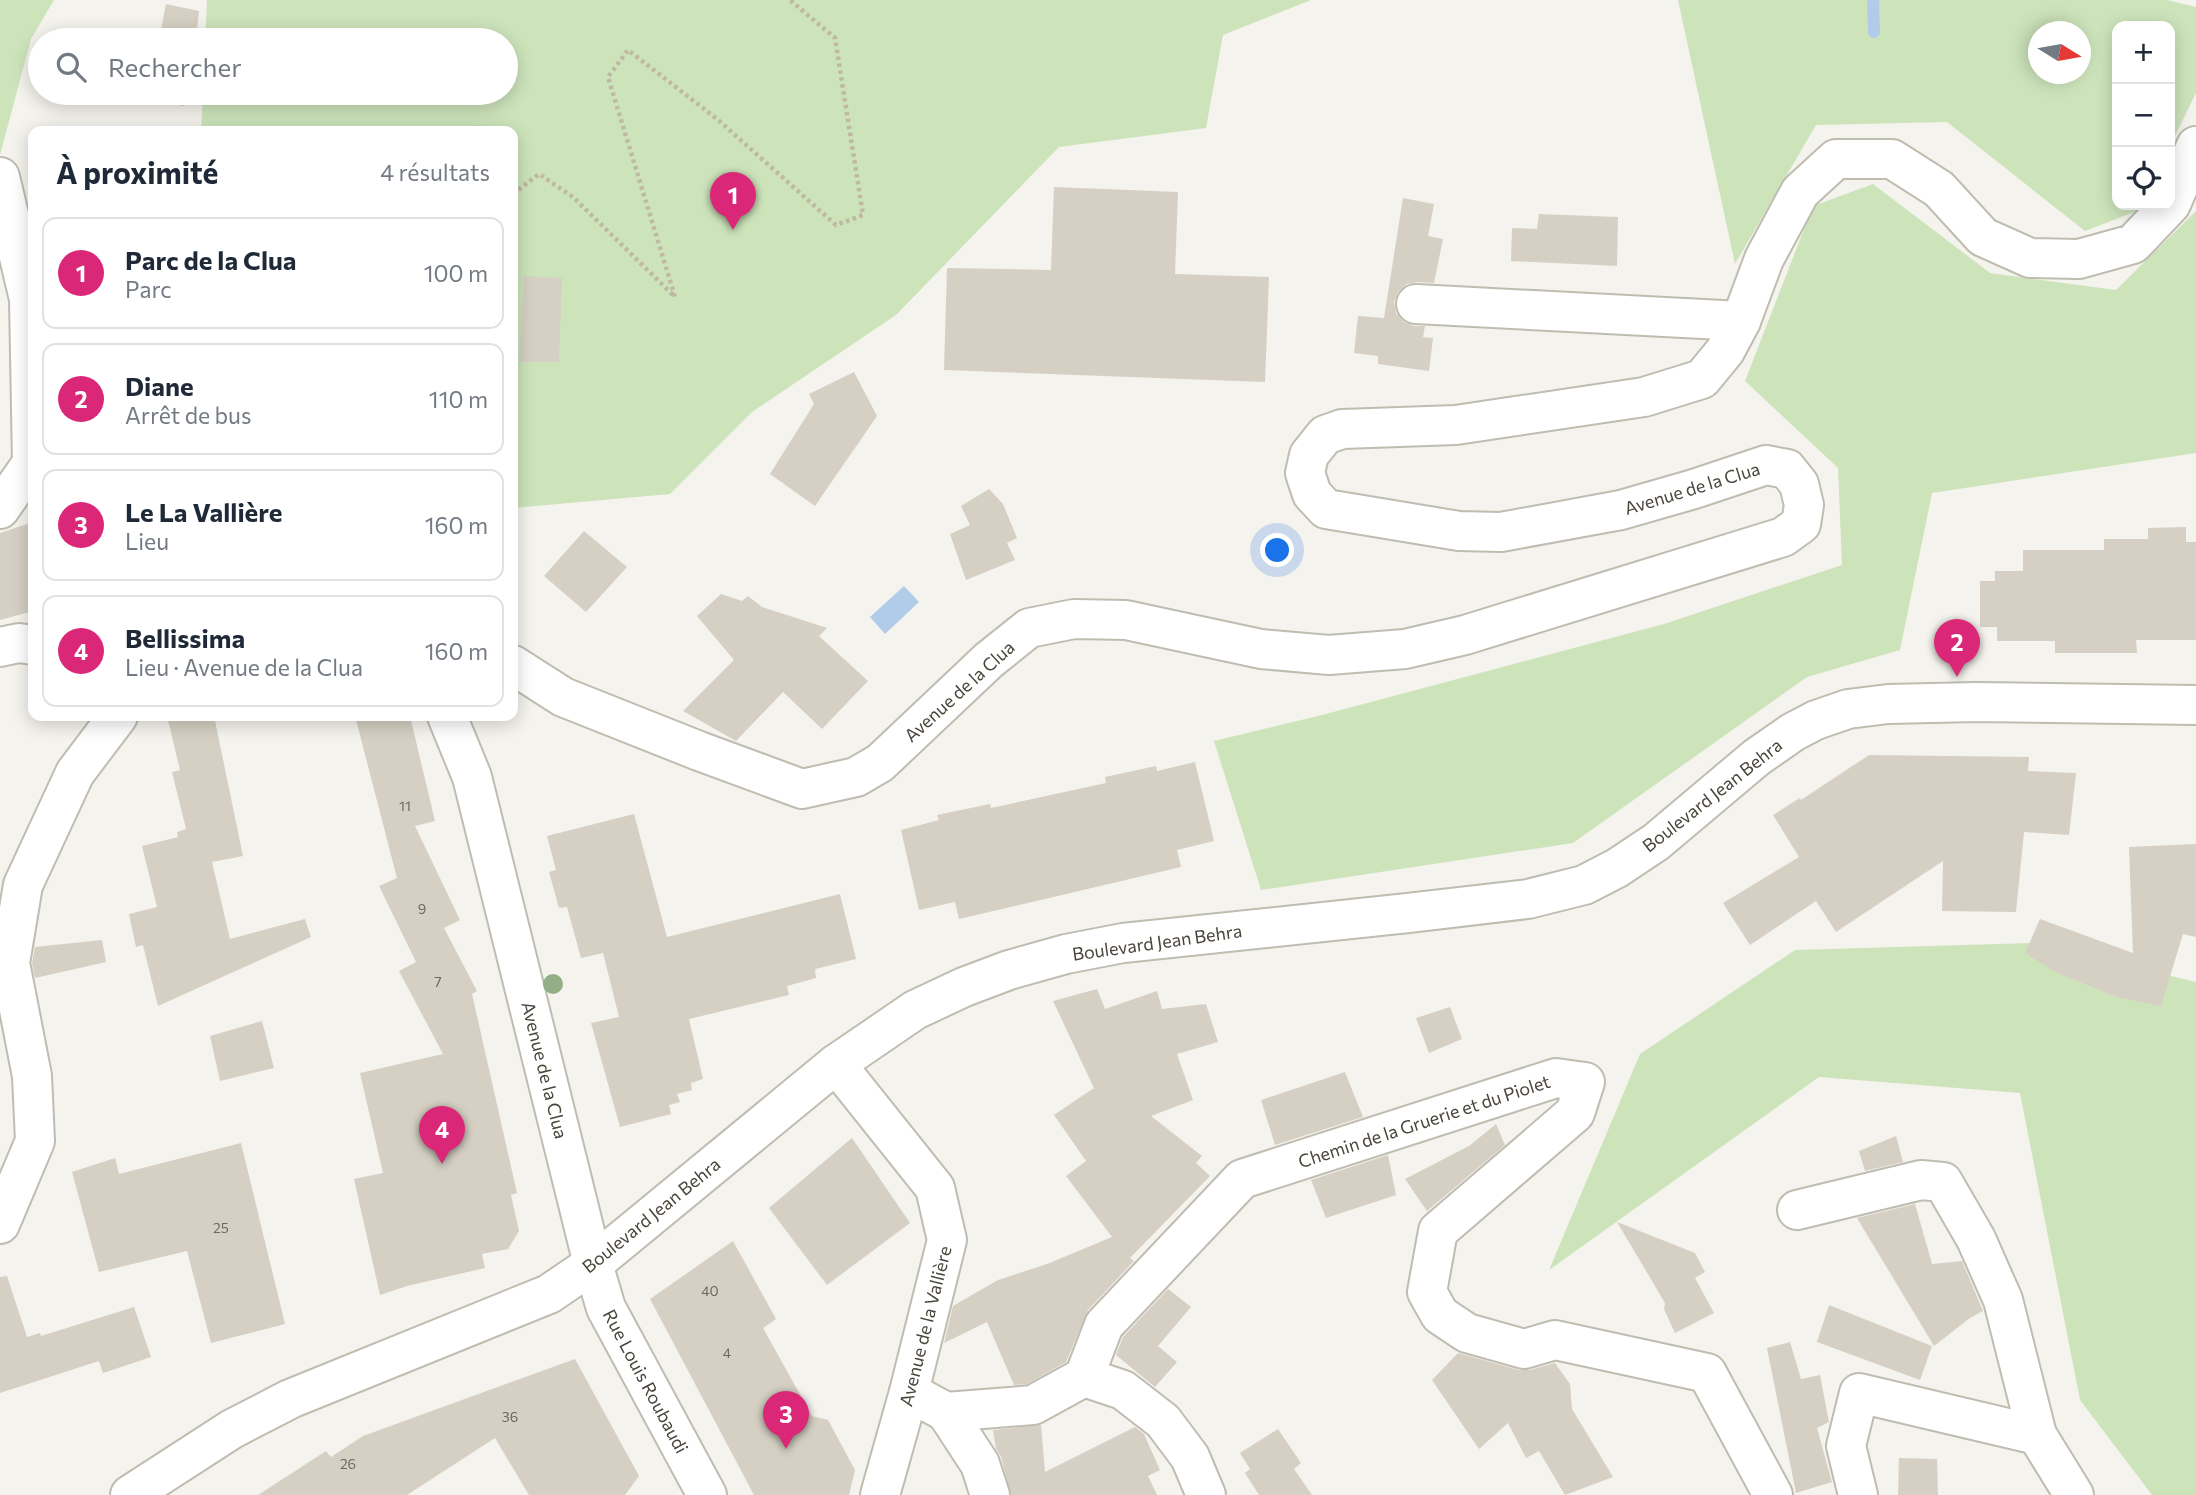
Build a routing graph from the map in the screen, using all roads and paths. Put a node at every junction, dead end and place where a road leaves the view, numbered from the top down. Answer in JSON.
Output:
{"nodes":[{"id":1,"x":790,"y":0,"type":"edge"},
{"id":2,"x":2196,"y":146,"type":"edge"},
{"id":3,"x":0,"y":177,"type":"edge"},
{"id":4,"x":518,"y":190,"type":"edge"},
{"id":5,"x":28,"y":295,"type":"edge"},
{"id":6,"x":1416,"y":304,"type":"dead end"},
{"id":7,"x":1741,"y":321,"type":"junction"},
{"id":8,"x":28,"y":469,"type":"edge"},
{"id":9,"x":0,"y":509,"type":"edge"},
{"id":10,"x":28,"y":644,"type":"edge"},
{"id":11,"x":0,"y":647,"type":"edge"},
{"id":12,"x":518,"y":668,"type":"edge"},
{"id":13,"x":2196,"y":705,"type":"edge"},
{"id":14,"x":114,"y":721,"type":"edge"},
{"id":15,"x":449,"y":721,"type":"edge"},
{"id":16,"x":836,"y":1064,"type":"junction"},
{"id":17,"x":1797,"y":1210,"type":"dead end"},
{"id":18,"x":0,"y":1224,"type":"edge"},
{"id":19,"x":593,"y":1264,"type":"junction"},
{"id":20,"x":1084,"y":1377,"type":"junction"},
{"id":21,"x":909,"y":1392,"type":"junction"},
{"id":22,"x":946,"y":1412,"type":"junction"},
{"id":23,"x":2037,"y":1435,"type":"junction"},
{"id":24,"x":130,"y":1495,"type":"edge"},
{"id":25,"x":707,"y":1495,"type":"edge"},
{"id":26,"x":880,"y":1495,"type":"edge"},
{"id":27,"x":990,"y":1495,"type":"edge"},
{"id":28,"x":1206,"y":1495,"type":"edge"},
{"id":29,"x":1773,"y":1495,"type":"edge"},
{"id":30,"x":1858,"y":1495,"type":"edge"},
{"id":31,"x":2074,"y":1495,"type":"edge"}],
"edges":[{"from":1,"to":4,"type":"path"},
{"from":2,"to":7,"type":"street","name":"Avenue de la Clua"},
{"from":3,"to":5,"type":"street"},
{"from":6,"to":7,"type":"street"},
{"from":7,"to":12,"type":"street","name":"Avenue de la Clua"},
{"from":8,"to":9,"type":"street"},
{"from":10,"to":11,"type":"street"},
{"from":13,"to":16,"type":"street","name":"Boulevard Jean Behra"},
{"from":14,"to":18,"type":"street"},
{"from":15,"to":19,"type":"street","name":"Avenue de la Clua"},
{"from":16,"to":19,"type":"street","name":"Boulevard Jean Behra"},
{"from":16,"to":21,"type":"street","name":"Avenue de la Vallière"},
{"from":17,"to":23,"type":"street"},
{"from":19,"to":24,"type":"street","name":"Boulevard Jean Behra"},
{"from":19,"to":25,"type":"street","name":"Rue Louis Roubaudi"},
{"from":20,"to":22,"type":"street"},
{"from":20,"to":28,"type":"street"},
{"from":20,"to":29,"type":"street","name":"Chemin de la Gruerie et du Piolet"},
{"from":21,"to":22,"type":"street"},
{"from":21,"to":26,"type":"street","name":"Avenue de la Vallière"},
{"from":22,"to":27,"type":"street"},
{"from":23,"to":30,"type":"street"},
{"from":23,"to":31,"type":"street"}]}
